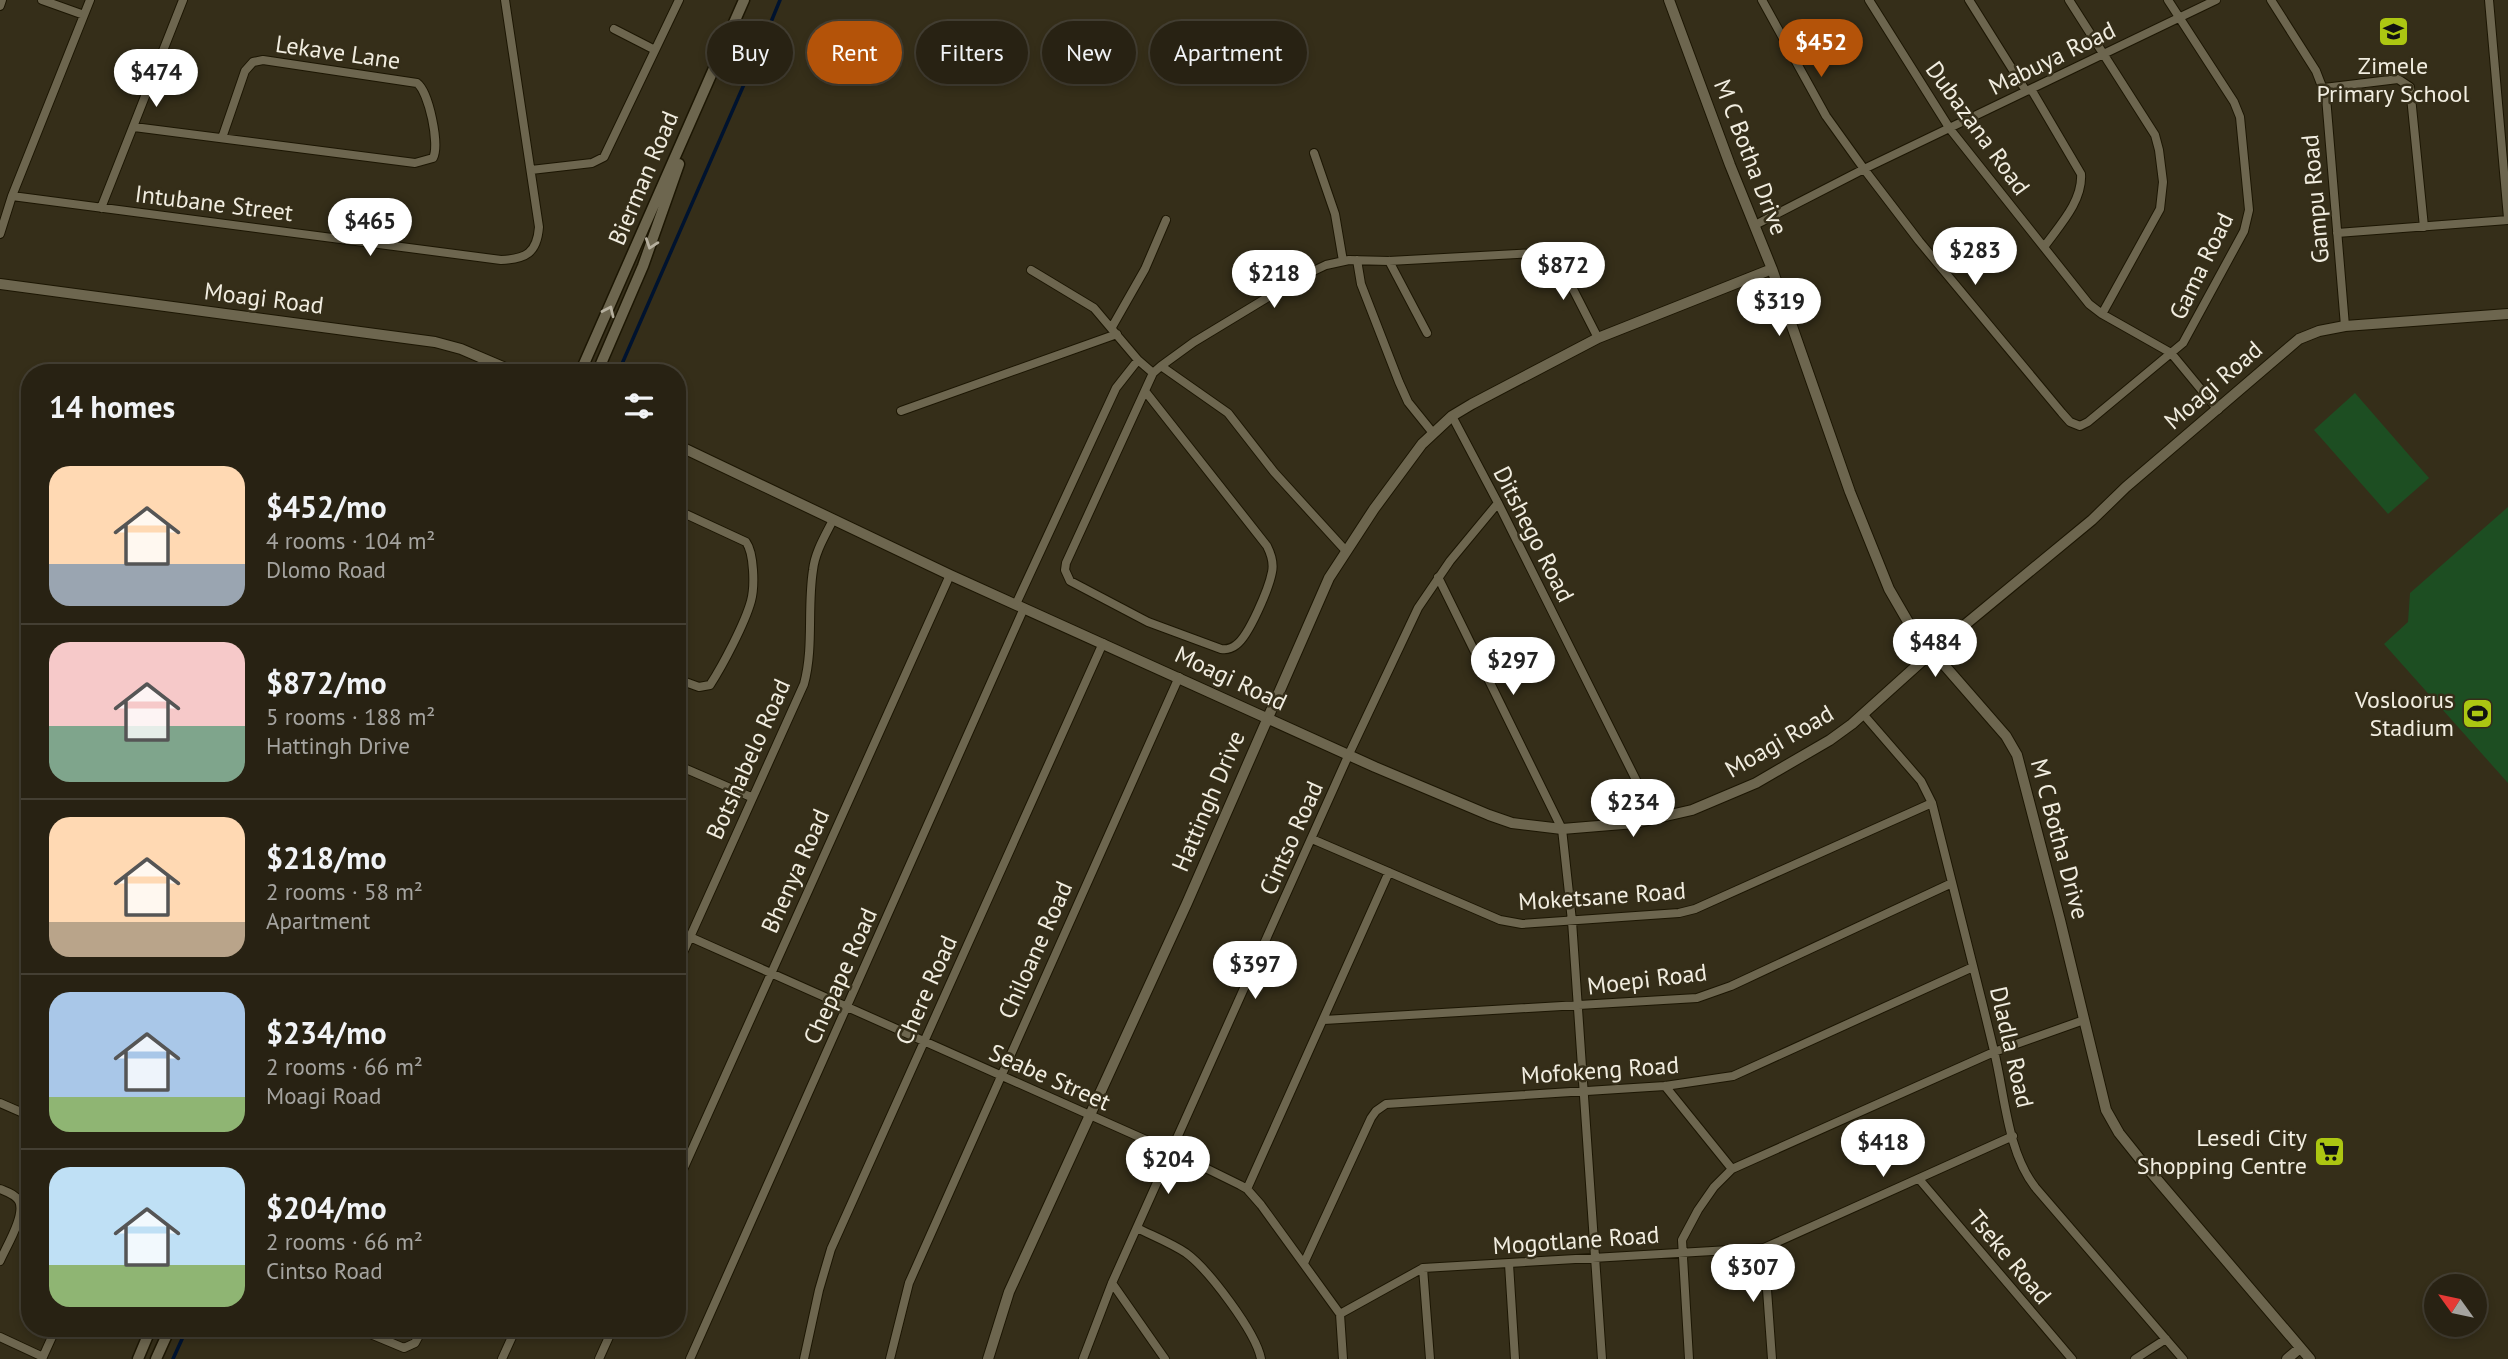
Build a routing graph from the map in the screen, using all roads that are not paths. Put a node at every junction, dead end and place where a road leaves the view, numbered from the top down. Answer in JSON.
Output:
{"nodes":[{"id":1,"x":2,"y":0,"type":"edge"},
{"id":2,"x":43,"y":0,"type":"edge"},
{"id":3,"x":90,"y":0,"type":"edge"},
{"id":4,"x":183,"y":0,"type":"edge"},
{"id":5,"x":505,"y":0,"type":"edge"},
{"id":6,"x":679,"y":0,"type":"edge"},
{"id":7,"x":744,"y":0,"type":"edge"},
{"id":8,"x":751,"y":0,"type":"edge"},
{"id":9,"x":1669,"y":0,"type":"edge"},
{"id":10,"x":1762,"y":0,"type":"edge"},
{"id":11,"x":1869,"y":0,"type":"edge"},
{"id":12,"x":1969,"y":0,"type":"edge"},
{"id":13,"x":2069,"y":0,"type":"edge"},
{"id":14,"x":2168,"y":0,"type":"edge"},
{"id":15,"x":2216,"y":0,"type":"edge"},
{"id":16,"x":2272,"y":0,"type":"edge"},
{"id":17,"x":2489,"y":0,"type":"edge"},
{"id":18,"x":0,"y":6,"type":"edge"},
{"id":19,"x":84,"y":15,"type":"junction"},
{"id":20,"x":2179,"y":18,"type":"junction"},
{"id":21,"x":614,"y":29,"type":"dead end"},
{"id":22,"x":655,"y":50,"type":"junction"},
{"id":23,"x":2103,"y":54,"type":"junction"},
{"id":24,"x":2323,"y":88,"type":"junction"},
{"id":25,"x":2029,"y":90,"type":"junction"},
{"id":26,"x":134,"y":127,"type":"junction"},
{"id":27,"x":1950,"y":129,"type":"junction"},
{"id":28,"x":222,"y":138,"type":"junction"},
{"id":29,"x":1314,"y":153,"type":"dead end"},
{"id":30,"x":1864,"y":169,"type":"junction"},
{"id":31,"x":531,"y":170,"type":"junction"},
{"id":32,"x":12,"y":196,"type":"junction"},
{"id":33,"x":101,"y":208,"type":"junction"},
{"id":34,"x":2508,"y":219,"type":"edge"},
{"id":35,"x":1166,"y":220,"type":"dead end"},
{"id":36,"x":1755,"y":225,"type":"junction"},
{"id":37,"x":2424,"y":227,"type":"junction"},
{"id":38,"x":2337,"y":233,"type":"junction"},
{"id":39,"x":0,"y":234,"type":"edge"},
{"id":40,"x":2044,"y":247,"type":"junction"},
{"id":41,"x":1357,"y":260,"type":"junction"},
{"id":42,"x":1343,"y":261,"type":"junction"},
{"id":43,"x":1390,"y":261,"type":"junction"},
{"id":44,"x":1772,"y":269,"type":"junction"},
{"id":45,"x":1031,"y":270,"type":"dead end"},
{"id":46,"x":0,"y":284,"type":"edge"},
{"id":47,"x":2102,"y":314,"type":"junction"},
{"id":48,"x":2508,"y":314,"type":"edge"},
{"id":49,"x":2345,"y":326,"type":"junction"},
{"id":50,"x":1114,"y":331,"type":"junction"},
{"id":51,"x":1427,"y":333,"type":"dead end"},
{"id":52,"x":1598,"y":338,"type":"junction"},
{"id":53,"x":2171,"y":353,"type":"junction"},
{"id":54,"x":1138,"y":360,"type":"junction"},
{"id":55,"x":496,"y":364,"type":"edge"},
{"id":56,"x":582,"y":364,"type":"edge"},
{"id":57,"x":602,"y":364,"type":"edge"},
{"id":58,"x":1161,"y":366,"type":"junction"},
{"id":59,"x":1153,"y":373,"type":"junction"},
{"id":60,"x":1145,"y":391,"type":"junction"},
{"id":61,"x":2218,"y":410,"type":"junction"},
{"id":62,"x":901,"y":411,"type":"dead end"},
{"id":63,"x":1452,"y":416,"type":"junction"},
{"id":64,"x":1433,"y":433,"type":"junction"},
{"id":65,"x":686,"y":449,"type":"edge"},
{"id":66,"x":1498,"y":503,"type":"junction"},
{"id":67,"x":686,"y":514,"type":"edge"},
{"id":68,"x":833,"y":520,"type":"junction"},
{"id":69,"x":1346,"y":551,"type":"junction"},
{"id":70,"x":950,"y":575,"type":"junction"},
{"id":71,"x":1438,"y":577,"type":"junction"},
{"id":72,"x":1020,"y":606,"type":"junction"},
{"id":73,"x":1103,"y":643,"type":"junction"},
{"id":74,"x":1932,"y":652,"type":"junction"},
{"id":75,"x":1179,"y":677,"type":"junction"},
{"id":76,"x":686,"y":682,"type":"edge"},
{"id":77,"x":1863,"y":714,"type":"junction"},
{"id":78,"x":1267,"y":718,"type":"junction"},
{"id":79,"x":1349,"y":754,"type":"junction"},
{"id":80,"x":686,"y":771,"type":"edge"},
{"id":81,"x":751,"y":797,"type":"junction"},
{"id":82,"x":1932,"y":803,"type":"junction"},
{"id":83,"x":1656,"y":820,"type":"junction"},
{"id":84,"x":1562,"y":829,"type":"junction"},
{"id":85,"x":1312,"y":839,"type":"junction"},
{"id":86,"x":1389,"y":872,"type":"junction"},
{"id":87,"x":1952,"y":883,"type":"junction"},
{"id":88,"x":1572,"y":921,"type":"junction"},
{"id":89,"x":690,"y":937,"type":"junction"},
{"id":90,"x":686,"y":946,"type":"edge"},
{"id":91,"x":1973,"y":967,"type":"junction"},
{"id":92,"x":771,"y":972,"type":"junction"},
{"id":93,"x":1578,"y":1006,"type":"junction"},
{"id":94,"x":847,"y":1007,"type":"junction"},
{"id":95,"x":1324,"y":1020,"type":"junction"},
{"id":96,"x":2084,"y":1020,"type":"junction"},
{"id":97,"x":924,"y":1042,"type":"junction"},
{"id":98,"x":1994,"y":1052,"type":"junction"},
{"id":99,"x":999,"y":1075,"type":"junction"},
{"id":100,"x":1665,"y":1086,"type":"junction"},
{"id":101,"x":1582,"y":1091,"type":"junction"},
{"id":102,"x":0,"y":1103,"type":"edge"},
{"id":103,"x":21,"y":1112,"type":"edge"},
{"id":104,"x":1090,"y":1117,"type":"junction"},
{"id":105,"x":2012,"y":1136,"type":"junction"},
{"id":106,"x":1173,"y":1152,"type":"junction"},
{"id":107,"x":686,"y":1164,"type":"edge"},
{"id":108,"x":1732,"y":1169,"type":"junction"},
{"id":109,"x":1919,"y":1179,"type":"junction"},
{"id":110,"x":0,"y":1188,"type":"edge"},
{"id":111,"x":1247,"y":1189,"type":"junction"},
{"id":112,"x":1137,"y":1228,"type":"junction"},
{"id":113,"x":1764,"y":1248,"type":"junction"},
{"id":114,"x":1681,"y":1252,"type":"junction"},
{"id":115,"x":1596,"y":1259,"type":"junction"},
{"id":116,"x":0,"y":1261,"type":"edge"},
{"id":117,"x":1304,"y":1263,"type":"junction"},
{"id":118,"x":1509,"y":1264,"type":"junction"},
{"id":119,"x":1423,"y":1268,"type":"junction"},
{"id":120,"x":1112,"y":1283,"type":"junction"},
{"id":121,"x":1340,"y":1314,"type":"junction"},
{"id":122,"x":0,"y":1337,"type":"edge"},
{"id":123,"x":52,"y":1337,"type":"edge"},
{"id":124,"x":147,"y":1337,"type":"edge"},
{"id":125,"x":166,"y":1337,"type":"edge"},
{"id":126,"x":378,"y":1337,"type":"edge"},
{"id":127,"x":419,"y":1337,"type":"edge"},
{"id":128,"x":512,"y":1337,"type":"edge"},
{"id":129,"x":609,"y":1337,"type":"edge"},
{"id":130,"x":2166,"y":1339,"type":"junction"},
{"id":131,"x":2300,"y":1348,"type":"junction"},
{"id":132,"x":43,"y":1358,"type":"edge"},
{"id":133,"x":138,"y":1359,"type":"edge"},
{"id":134,"x":156,"y":1359,"type":"edge"},
{"id":135,"x":502,"y":1359,"type":"edge"},
{"id":136,"x":599,"y":1359,"type":"edge"},
{"id":137,"x":690,"y":1359,"type":"edge"},
{"id":138,"x":804,"y":1359,"type":"edge"},
{"id":139,"x":890,"y":1359,"type":"edge"},
{"id":140,"x":988,"y":1359,"type":"edge"},
{"id":141,"x":1083,"y":1359,"type":"edge"},
{"id":142,"x":1165,"y":1359,"type":"edge"},
{"id":143,"x":1261,"y":1359,"type":"edge"},
{"id":144,"x":1343,"y":1359,"type":"edge"},
{"id":145,"x":1430,"y":1359,"type":"edge"},
{"id":146,"x":1515,"y":1359,"type":"edge"},
{"id":147,"x":1602,"y":1359,"type":"edge"},
{"id":148,"x":1689,"y":1359,"type":"edge"},
{"id":149,"x":1772,"y":1359,"type":"edge"},
{"id":150,"x":2072,"y":1359,"type":"edge"},
{"id":151,"x":2135,"y":1359,"type":"edge"},
{"id":152,"x":2183,"y":1359,"type":"edge"},
{"id":153,"x":2287,"y":1359,"type":"edge"},
{"id":154,"x":2310,"y":1359,"type":"edge"}],
"edges":[{"from":1,"to":18,"type":"street"},
{"from":2,"to":19,"type":"street"},
{"from":3,"to":19,"type":"street"},
{"from":4,"to":26,"type":"street"},
{"from":5,"to":31,"type":"street","name":"Intubane Street"},
{"from":6,"to":22,"type":"street"},
{"from":56,"to":7,"type":"main road","name":"Bierman Road","one_way":true},
{"from":8,"to":57,"type":"main road","name":"Bierman Road","one_way":true},
{"from":9,"to":36,"type":"street","name":"M C Botha Drive"},
{"from":10,"to":30,"type":"street"},
{"from":11,"to":27,"type":"street","name":"Dubazana Road"},
{"from":12,"to":25,"type":"street"},
{"from":13,"to":23,"type":"street"},
{"from":14,"to":20,"type":"street","name":"Gama Road"},
{"from":15,"to":20,"type":"street","name":"Mabuya Road"},
{"from":16,"to":24,"type":"street","name":"Gampu Road"},
{"from":17,"to":34,"type":"street"},
{"from":19,"to":32,"type":"street"},
{"from":20,"to":23,"type":"street","name":"Mabuya Road"},
{"from":20,"to":53,"type":"street","name":"Gama Road"},
{"from":21,"to":22,"type":"street"},
{"from":22,"to":31,"type":"street"},
{"from":23,"to":25,"type":"street","name":"Mabuya Road"},
{"from":23,"to":47,"type":"street"},
{"from":24,"to":37,"type":"street"},
{"from":24,"to":38,"type":"street","name":"Gampu Road"},
{"from":25,"to":27,"type":"street","name":"Mabuya Road"},
{"from":25,"to":40,"type":"street"},
{"from":26,"to":28,"type":"street","name":"Lekave Lane"},
{"from":26,"to":33,"type":"street"},
{"from":27,"to":30,"type":"street","name":"Mabuya Road"},
{"from":27,"to":40,"type":"street","name":"Dubazana Road"},
{"from":28,"to":28,"type":"street","name":"Lekave Lane"},
{"from":29,"to":42,"type":"street"},
{"from":30,"to":36,"type":"street","name":"Mabuya Road"},
{"from":30,"to":53,"type":"street","name":"Gama Road"},
{"from":31,"to":33,"type":"street","name":"Intubane Street"},
{"from":32,"to":33,"type":"street","name":"Intubane Street"},
{"from":32,"to":39,"type":"street"},
{"from":34,"to":37,"type":"street"},
{"from":35,"to":50,"type":"street"},
{"from":36,"to":44,"type":"street","name":"M C Botha Drive"},
{"from":37,"to":38,"type":"street"},
{"from":38,"to":49,"type":"street","name":"Gampu Road"},
{"from":40,"to":47,"type":"street","name":"Dubazana Road"},
{"from":41,"to":42,"type":"street"},
{"from":41,"to":43,"type":"street"},
{"from":41,"to":64,"type":"street"},
{"from":42,"to":58,"type":"street"},
{"from":43,"to":51,"type":"street"},
{"from":43,"to":52,"type":"street"},
{"from":44,"to":52,"type":"street","name":"Hattingh Drive"},
{"from":44,"to":74,"type":"street","name":"M C Botha Drive"},
{"from":45,"to":50,"type":"street"},
{"from":46,"to":55,"type":"street","name":"Moagi Road"},
{"from":47,"to":53,"type":"street","name":"Dubazana Road"},
{"from":48,"to":49,"type":"street","name":"Moagi Road"},
{"from":49,"to":61,"type":"street","name":"Moagi Road"},
{"from":50,"to":54,"type":"street"},
{"from":50,"to":62,"type":"street"},
{"from":52,"to":63,"type":"street","name":"Hattingh Drive"},
{"from":53,"to":61,"type":"street","name":"Dubazana Road"},
{"from":54,"to":59,"type":"street"},
{"from":54,"to":72,"type":"street","name":"Chepape Road"},
{"from":58,"to":59,"type":"street"},
{"from":58,"to":69,"type":"street"},
{"from":59,"to":60,"type":"street"},
{"from":60,"to":60,"type":"street"},
{"from":61,"to":74,"type":"street","name":"Moagi Road"},
{"from":63,"to":64,"type":"street","name":"Hattingh Drive"},
{"from":63,"to":66,"type":"street","name":"Ditshego Road"},
{"from":64,"to":69,"type":"street","name":"Hattingh Drive"},
{"from":65,"to":68,"type":"street","name":"Moagi Road"},
{"from":66,"to":71,"type":"street","name":"Cintso Road"},
{"from":66,"to":83,"type":"street","name":"Ditshego Road"},
{"from":67,"to":76,"type":"street"},
{"from":68,"to":70,"type":"street","name":"Moagi Road"},
{"from":68,"to":81,"type":"street","name":"Botshabelo Road"},
{"from":69,"to":78,"type":"street","name":"Hattingh Drive"},
{"from":70,"to":72,"type":"street","name":"Moagi Road"},
{"from":70,"to":92,"type":"street","name":"Bhenya Road"},
{"from":71,"to":79,"type":"street","name":"Cintso Road"},
{"from":71,"to":84,"type":"street"},
{"from":72,"to":73,"type":"street","name":"Moagi Road"},
{"from":72,"to":94,"type":"street","name":"Chepape Road"},
{"from":73,"to":75,"type":"street","name":"Moagi Road"},
{"from":73,"to":97,"type":"street","name":"Chere Road"},
{"from":74,"to":77,"type":"street","name":"Moagi Road"},
{"from":74,"to":96,"type":"street","name":"M C Botha Drive"},
{"from":75,"to":78,"type":"street","name":"Moagi Road"},
{"from":75,"to":99,"type":"street","name":"Chiloane Road"},
{"from":77,"to":82,"type":"street","name":"Dladla Road"},
{"from":77,"to":83,"type":"street","name":"Moagi Road"},
{"from":78,"to":79,"type":"street","name":"Moagi Road"},
{"from":78,"to":104,"type":"street","name":"Hattingh Drive"},
{"from":79,"to":84,"type":"street","name":"Moagi Road"},
{"from":79,"to":85,"type":"street","name":"Cintso Road"},
{"from":80,"to":81,"type":"street"},
{"from":81,"to":89,"type":"street","name":"Botshabelo Road"},
{"from":82,"to":87,"type":"street","name":"Dladla Road"},
{"from":82,"to":88,"type":"street","name":"Moketsane Road"},
{"from":83,"to":84,"type":"street","name":"Moagi Road"},
{"from":84,"to":88,"type":"street"},
{"from":85,"to":86,"type":"street","name":"Moketsane Road"},
{"from":85,"to":106,"type":"street","name":"Cintso Road"},
{"from":86,"to":88,"type":"street","name":"Moketsane Road"},
{"from":86,"to":95,"type":"street"},
{"from":87,"to":91,"type":"street","name":"Dladla Road"},
{"from":87,"to":93,"type":"street","name":"Moepi Road"},
{"from":88,"to":93,"type":"street"},
{"from":89,"to":90,"type":"street","name":"Botshabelo Road"},
{"from":89,"to":92,"type":"street","name":"Seabe Street"},
{"from":91,"to":98,"type":"street","name":"Dladla Road"},
{"from":91,"to":100,"type":"street","name":"Mofokeng Road"},
{"from":92,"to":94,"type":"street","name":"Seabe Street"},
{"from":92,"to":107,"type":"street","name":"Bhenya Road"},
{"from":93,"to":95,"type":"street","name":"Moepi Road"},
{"from":93,"to":101,"type":"street"},
{"from":94,"to":97,"type":"street","name":"Seabe Street"},
{"from":94,"to":137,"type":"street","name":"Chepape Road"},
{"from":95,"to":111,"type":"street"},
{"from":96,"to":98,"type":"street"},
{"from":96,"to":131,"type":"street","name":"M C Botha Drive"},
{"from":97,"to":99,"type":"street","name":"Seabe Street"},
{"from":97,"to":138,"type":"street","name":"Chere Road"},
{"from":98,"to":105,"type":"street","name":"Dladla Road"},
{"from":98,"to":108,"type":"street"},
{"from":99,"to":104,"type":"street","name":"Seabe Street"},
{"from":99,"to":139,"type":"street","name":"Chiloane Road"},
{"from":100,"to":101,"type":"street","name":"Mofokeng Road"},
{"from":100,"to":108,"type":"street"},
{"from":101,"to":115,"type":"street"},
{"from":101,"to":117,"type":"street","name":"Mofokeng Road"},
{"from":102,"to":103,"type":"street"},
{"from":104,"to":106,"type":"street","name":"Seabe Street"},
{"from":104,"to":140,"type":"street","name":"Hattingh Drive"},
{"from":105,"to":109,"type":"street","name":"Mogotlane Road"},
{"from":105,"to":130,"type":"street","name":"Dladla Road"},
{"from":106,"to":111,"type":"street","name":"Seabe Street"},
{"from":106,"to":112,"type":"street","name":"Cintso Road"},
{"from":108,"to":114,"type":"street"},
{"from":109,"to":113,"type":"street","name":"Mogotlane Road"},
{"from":109,"to":150,"type":"street","name":"Tseke Road"},
{"from":110,"to":116,"type":"street"},
{"from":111,"to":117,"type":"street","name":"Seabe Street"},
{"from":112,"to":120,"type":"street","name":"Cintso Road"},
{"from":112,"to":143,"type":"street"},
{"from":113,"to":114,"type":"street","name":"Mogotlane Road"},
{"from":113,"to":149,"type":"street"},
{"from":114,"to":115,"type":"street","name":"Mogotlane Road"},
{"from":114,"to":148,"type":"street"},
{"from":115,"to":118,"type":"street","name":"Mogotlane Road"},
{"from":115,"to":147,"type":"street"},
{"from":117,"to":121,"type":"street","name":"Seabe Street"},
{"from":118,"to":119,"type":"street","name":"Mogotlane Road"},
{"from":118,"to":146,"type":"street"},
{"from":119,"to":121,"type":"street","name":"Mogotlane Road"},
{"from":119,"to":145,"type":"street"},
{"from":120,"to":141,"type":"street","name":"Cintso Road"},
{"from":120,"to":142,"type":"street"},
{"from":121,"to":144,"type":"street"},
{"from":122,"to":132,"type":"street"},
{"from":123,"to":132,"type":"street"},
{"from":124,"to":133,"type":"main road"},
{"from":125,"to":134,"type":"main road"},
{"from":126,"to":127,"type":"street"},
{"from":128,"to":135,"type":"street"},
{"from":129,"to":136,"type":"street"},
{"from":130,"to":151,"type":"street"},
{"from":130,"to":152,"type":"street","name":"Dladla Road"},
{"from":131,"to":153,"type":"street"},
{"from":131,"to":154,"type":"street","name":"M C Botha Drive"}]}
